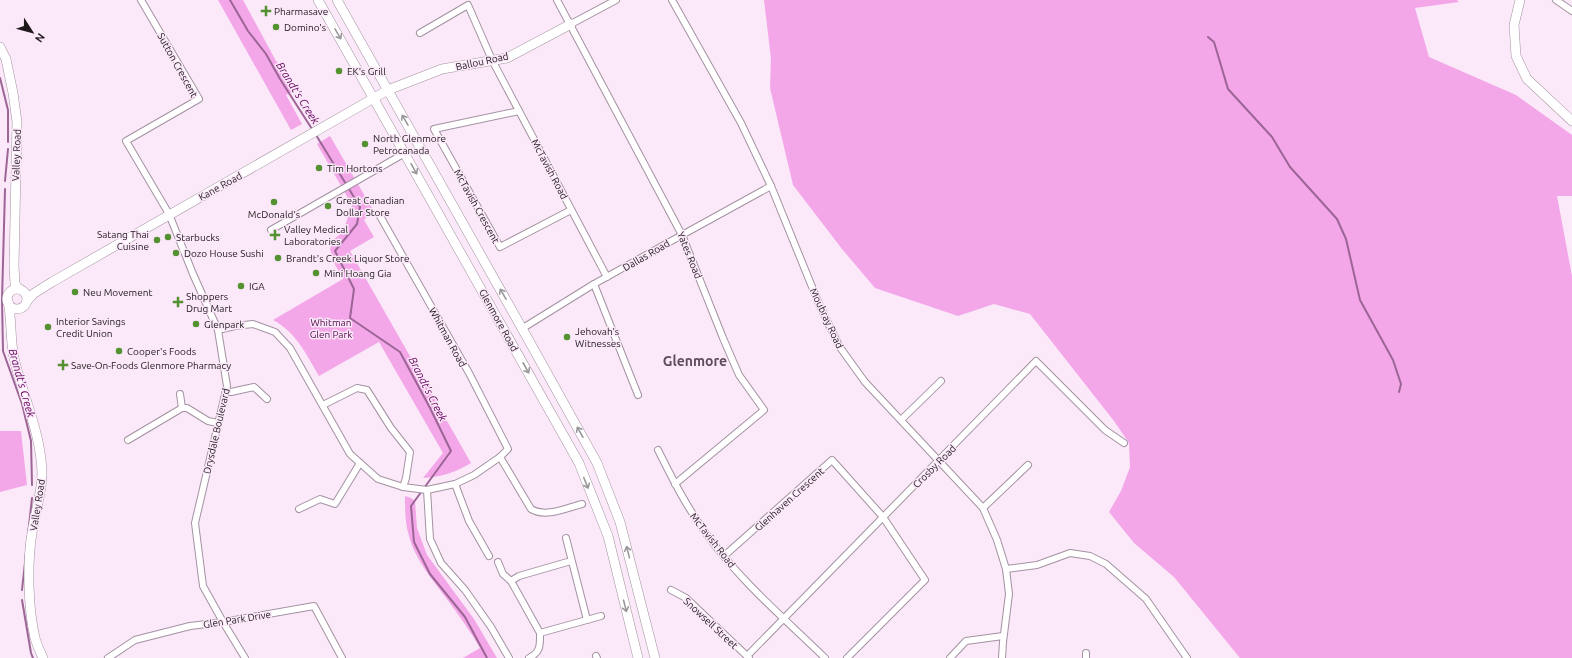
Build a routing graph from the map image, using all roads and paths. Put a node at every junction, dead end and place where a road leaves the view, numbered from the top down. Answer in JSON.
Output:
{"nodes":[{"id":1,"x":141,"y":0,"type":"edge"},
{"id":2,"x":318,"y":0,"type":"edge"},
{"id":3,"x":337,"y":0,"type":"edge"},
{"id":4,"x":557,"y":0,"type":"edge"},
{"id":5,"x":616,"y":0,"type":"edge"},
{"id":6,"x":672,"y":0,"type":"edge"},
{"id":7,"x":1520,"y":0,"type":"edge"},
{"id":8,"x":1556,"y":0,"type":"edge"},
{"id":9,"x":1572,"y":11,"type":"edge"},
{"id":10,"x":571,"y":24,"type":"junction"},
{"id":11,"x":420,"y":33,"type":"dead end"},
{"id":12,"x":0,"y":47,"type":"edge"},
{"id":13,"x":492,"y":60,"type":"junction"},
{"id":14,"x":388,"y":90,"type":"junction"},
{"id":15,"x":374,"y":98,"type":"junction"},
{"id":16,"x":519,"y":111,"type":"junction"},
{"id":17,"x":1572,"y":121,"type":"edge"},
{"id":18,"x":126,"y":141,"type":"joint"},
{"id":19,"x":405,"y":153,"type":"junction"},
{"id":20,"x":771,"y":186,"type":"junction"},
{"id":21,"x":571,"y":210,"type":"junction"},
{"id":22,"x":169,"y":214,"type":"junction"},
{"id":23,"x":380,"y":216,"type":"dead end"},
{"id":24,"x":271,"y":230,"type":"dead end"},
{"id":25,"x":682,"y":234,"type":"junction"},
{"id":26,"x":14,"y":266,"type":"junction"},
{"id":27,"x":607,"y":277,"type":"junction"},
{"id":28,"x":52,"y":282,"type":"junction"},
{"id":29,"x":594,"y":284,"type":"junction"},
{"id":30,"x":20,"y":289,"type":"junction"},
{"id":31,"x":8,"y":298,"type":"junction"},
{"id":32,"x":25,"y":304,"type":"junction"},
{"id":33,"x":523,"y":328,"type":"junction"},
{"id":34,"x":218,"y":330,"type":"junction"},
{"id":35,"x":10,"y":331,"type":"junction"},
{"id":36,"x":941,"y":381,"type":"dead end"},
{"id":37,"x":226,"y":392,"type":"junction"},
{"id":38,"x":180,"y":394,"type":"dead end"},
{"id":39,"x":638,"y":395,"type":"dead end"},
{"id":40,"x":267,"y":399,"type":"dead end"},
{"id":41,"x":323,"y":405,"type":"junction"},
{"id":42,"x":182,"y":408,"type":"junction"},
{"id":43,"x":901,"y":420,"type":"junction"},
{"id":44,"x":218,"y":423,"type":"junction"},
{"id":45,"x":128,"y":440,"type":"dead end"},
{"id":46,"x":1124,"y":443,"type":"dead end"},
{"id":47,"x":658,"y":450,"type":"dead end"},
{"id":48,"x":500,"y":457,"type":"junction"},
{"id":49,"x":939,"y":461,"type":"junction"},
{"id":50,"x":360,"y":463,"type":"junction"},
{"id":51,"x":1028,"y":465,"type":"dead end"},
{"id":52,"x":455,"y":484,"type":"junction"},
{"id":53,"x":675,"y":484,"type":"junction"},
{"id":54,"x":403,"y":487,"type":"junction"},
{"id":55,"x":427,"y":490,"type":"junction"},
{"id":56,"x":582,"y":504,"type":"dead end"},
{"id":57,"x":983,"y":508,"type":"junction"},
{"id":58,"x":299,"y":509,"type":"dead end"},
{"id":59,"x":883,"y":517,"type":"junction"},
{"id":60,"x":566,"y":538,"type":"dead end"},
{"id":61,"x":489,"y":556,"type":"dead end"},
{"id":62,"x":724,"y":556,"type":"junction"},
{"id":63,"x":571,"y":561,"type":"junction"},
{"id":64,"x":498,"y":562,"type":"dead end"},
{"id":65,"x":1006,"y":569,"type":"junction"},
{"id":66,"x":511,"y":581,"type":"junction"},
{"id":67,"x":671,"y":590,"type":"dead end"},
{"id":68,"x":601,"y":616,"type":"dead end"},
{"id":69,"x":785,"y":619,"type":"junction"},
{"id":70,"x":587,"y":620,"type":"junction"},
{"id":71,"x":223,"y":622,"type":"junction"},
{"id":72,"x":540,"y":633,"type":"junction"},
{"id":73,"x":1003,"y":636,"type":"junction"},
{"id":74,"x":748,"y":657,"type":"edge"},
{"id":75,"x":43,"y":658,"type":"edge"},
{"id":76,"x":108,"y":658,"type":"edge"},
{"id":77,"x":245,"y":658,"type":"edge"},
{"id":78,"x":342,"y":658,"type":"edge"},
{"id":79,"x":509,"y":658,"type":"edge"},
{"id":80,"x":529,"y":658,"type":"edge"},
{"id":81,"x":638,"y":658,"type":"edge"},
{"id":82,"x":654,"y":658,"type":"edge"},
{"id":83,"x":825,"y":658,"type":"edge"},
{"id":84,"x":847,"y":658,"type":"edge"},
{"id":85,"x":950,"y":658,"type":"edge"},
{"id":86,"x":1002,"y":658,"type":"edge"},
{"id":87,"x":1187,"y":658,"type":"edge"}],
"edges":[{"from":1,"to":18,"type":"street","name":"Sutton Crescent"},
{"from":2,"to":15,"type":"street","name":"Glenmore Road","one_way":true},
{"from":3,"to":14,"type":"street","name":"Glenmore Road"},
{"from":4,"to":10,"type":"street","name":"Yates Road"},
{"from":5,"to":10,"type":"street","name":"Ballou Road"},
{"from":6,"to":20,"type":"street","name":"Moubray Road"},
{"from":7,"to":17,"type":"street"},
{"from":8,"to":9,"type":"street"},
{"from":10,"to":13,"type":"street","name":"Ballou Road"},
{"from":10,"to":25,"type":"street","name":"Yates Road"},
{"from":11,"to":13,"type":"street","name":"McTavish Road"},
{"from":12,"to":26,"type":"street","name":"Valley Road"},
{"from":13,"to":14,"type":"street","name":"Ballou Road"},
{"from":13,"to":16,"type":"street","name":"McTavish Road"},
{"from":14,"to":15,"type":"street","name":"Kane Road"},
{"from":33,"to":14,"type":"street","name":"Glenmore Road","one_way":true},
{"from":15,"to":19,"type":"street","name":"Glenmore Road"},
{"from":15,"to":22,"type":"street","name":"Kane Road"},
{"from":16,"to":21,"type":"street","name":"McTavish Road"},
{"from":16,"to":21,"type":"street","name":"McTavish Crescent"},
{"from":18,"to":22,"type":"street","name":"Drysdale Boulevard"},
{"from":19,"to":24,"type":"street"},
{"from":19,"to":81,"type":"street","name":"Glenmore Road","one_way":true},
{"from":20,"to":25,"type":"street","name":"Dallas Road"},
{"from":20,"to":43,"type":"street","name":"Moubray Road"},
{"from":21,"to":27,"type":"street","name":"McTavish Road"},
{"from":22,"to":28,"type":"street","name":"Kane Road"},
{"from":22,"to":34,"type":"street","name":"Drysdale Boulevard"},
{"from":23,"to":48,"type":"street","name":"Whitman Road"},
{"from":25,"to":27,"type":"street","name":"Dallas Road"},
{"from":25,"to":53,"type":"street","name":"Yates Road"},
{"from":26,"to":30,"type":"street","name":"Valley Road"},
{"from":26,"to":31,"type":"street","name":"Valley Road"},
{"from":27,"to":29,"type":"street","name":"Dallas Road"},
{"from":28,"to":30,"type":"street","name":"Kane Road"},
{"from":28,"to":32,"type":"street","name":"Kane Road"},
{"from":29,"to":33,"type":"street","name":"Dallas Road"},
{"from":29,"to":39,"type":"street"},
{"from":30,"to":31,"type":"street"},
{"from":30,"to":32,"type":"street","name":"Valley Road"},
{"from":31,"to":32,"type":"street"},
{"from":31,"to":35,"type":"street","name":"Valley Road"},
{"from":32,"to":35,"type":"street","name":"Valley Road"},
{"from":82,"to":33,"type":"street","name":"Glenmore Road","one_way":true},
{"from":34,"to":37,"type":"street","name":"Drysdale Boulevard"},
{"from":34,"to":41,"type":"street"},
{"from":35,"to":75,"type":"street","name":"Valley Road"},
{"from":36,"to":43,"type":"street"},
{"from":37,"to":40,"type":"street"},
{"from":37,"to":44,"type":"street","name":"Drysdale Boulevard"},
{"from":38,"to":42,"type":"street"},
{"from":41,"to":50,"type":"street"},
{"from":41,"to":54,"type":"street"},
{"from":42,"to":44,"type":"street"},
{"from":42,"to":45,"type":"street"},
{"from":43,"to":49,"type":"street","name":"Moubray Road"},
{"from":44,"to":71,"type":"street","name":"Drysdale Boulevard"},
{"from":46,"to":49,"type":"street","name":"Crosby Road"},
{"from":47,"to":53,"type":"street","name":"McTavish Road"},
{"from":48,"to":52,"type":"street"},
{"from":48,"to":56,"type":"street"},
{"from":49,"to":57,"type":"street","name":"Moubray Road"},
{"from":49,"to":59,"type":"street","name":"Crosby Road"},
{"from":50,"to":54,"type":"street"},
{"from":50,"to":58,"type":"street"},
{"from":51,"to":57,"type":"street"},
{"from":52,"to":55,"type":"street"},
{"from":52,"to":61,"type":"street"},
{"from":53,"to":62,"type":"street","name":"McTavish Road"},
{"from":54,"to":55,"type":"street"},
{"from":55,"to":79,"type":"street"},
{"from":57,"to":65,"type":"street","name":"Moubray Road"},
{"from":59,"to":62,"type":"street","name":"Glenhaven Crescent"},
{"from":59,"to":69,"type":"street","name":"Crosby Road"},
{"from":59,"to":84,"type":"street"},
{"from":60,"to":63,"type":"street"},
{"from":62,"to":69,"type":"street","name":"McTavish Road"},
{"from":63,"to":66,"type":"street"},
{"from":63,"to":70,"type":"street"},
{"from":64,"to":66,"type":"street"},
{"from":65,"to":73,"type":"street","name":"Moubray Road"},
{"from":65,"to":87,"type":"street"},
{"from":66,"to":72,"type":"street"},
{"from":67,"to":74,"type":"street","name":"Snowsell Street"},
{"from":68,"to":70,"type":"street"},
{"from":69,"to":74,"type":"street","name":"Crosby Road"},
{"from":69,"to":83,"type":"street","name":"McTavish Road"},
{"from":70,"to":72,"type":"street"},
{"from":71,"to":76,"type":"street","name":"Glen Park Drive"},
{"from":71,"to":77,"type":"street","name":"Drysdale Boulevard"},
{"from":71,"to":78,"type":"street","name":"Glen Park Drive"},
{"from":72,"to":80,"type":"street"},
{"from":73,"to":85,"type":"street"},
{"from":73,"to":86,"type":"street","name":"Moubray Road"}]}
